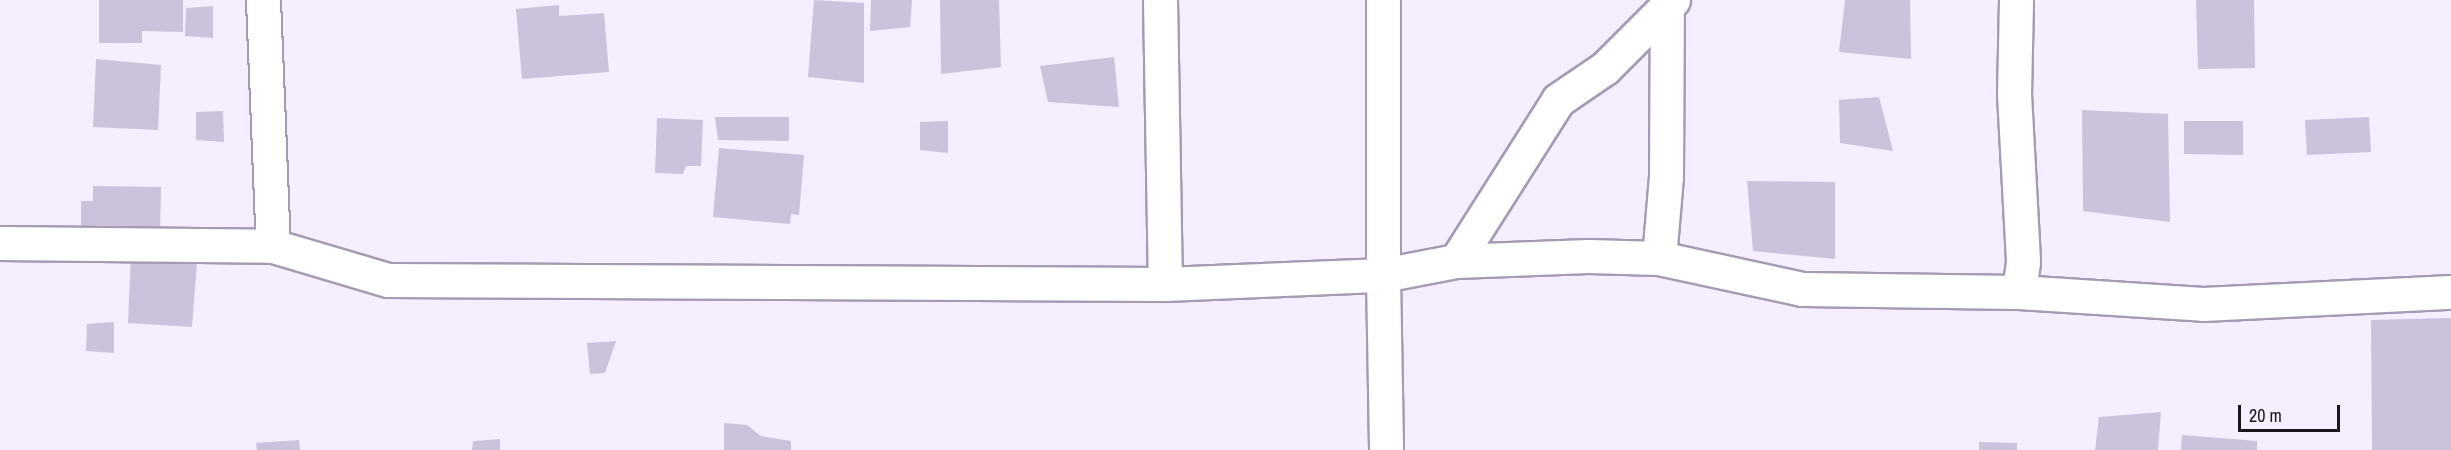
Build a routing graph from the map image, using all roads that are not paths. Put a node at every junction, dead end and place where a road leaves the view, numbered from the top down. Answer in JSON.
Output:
{"nodes":[{"id":1,"x":263,"y":0,"type":"edge"},
{"id":2,"x":1160,"y":0,"type":"edge"},
{"id":3,"x":1383,"y":0,"type":"edge"},
{"id":4,"x":2016,"y":0,"type":"edge"},
{"id":5,"x":1669,"y":2,"type":"edge"},
{"id":6,"x":0,"y":243,"type":"edge"},
{"id":7,"x":273,"y":246,"type":"junction"},
{"id":8,"x":1659,"y":258,"type":"junction"},
{"id":9,"x":1456,"y":261,"type":"junction"},
{"id":10,"x":1383,"y":274,"type":"junction"},
{"id":11,"x":1166,"y":284,"type":"junction"},
{"id":12,"x":2019,"y":292,"type":"junction"},
{"id":13,"x":2451,"y":292,"type":"edge"},
{"id":14,"x":1386,"y":450,"type":"edge"}],
"edges":[{"from":1,"to":7,"type":"street"},
{"from":2,"to":11,"type":"street"},
{"from":3,"to":10,"type":"street"},
{"from":4,"to":12,"type":"street"},
{"from":5,"to":8,"type":"street"},
{"from":5,"to":9,"type":"street"},
{"from":6,"to":7,"type":"street"},
{"from":7,"to":11,"type":"street"},
{"from":8,"to":9,"type":"street"},
{"from":8,"to":12,"type":"street"},
{"from":9,"to":10,"type":"street"},
{"from":10,"to":11,"type":"street"},
{"from":10,"to":14,"type":"street"},
{"from":12,"to":13,"type":"street"}]}
